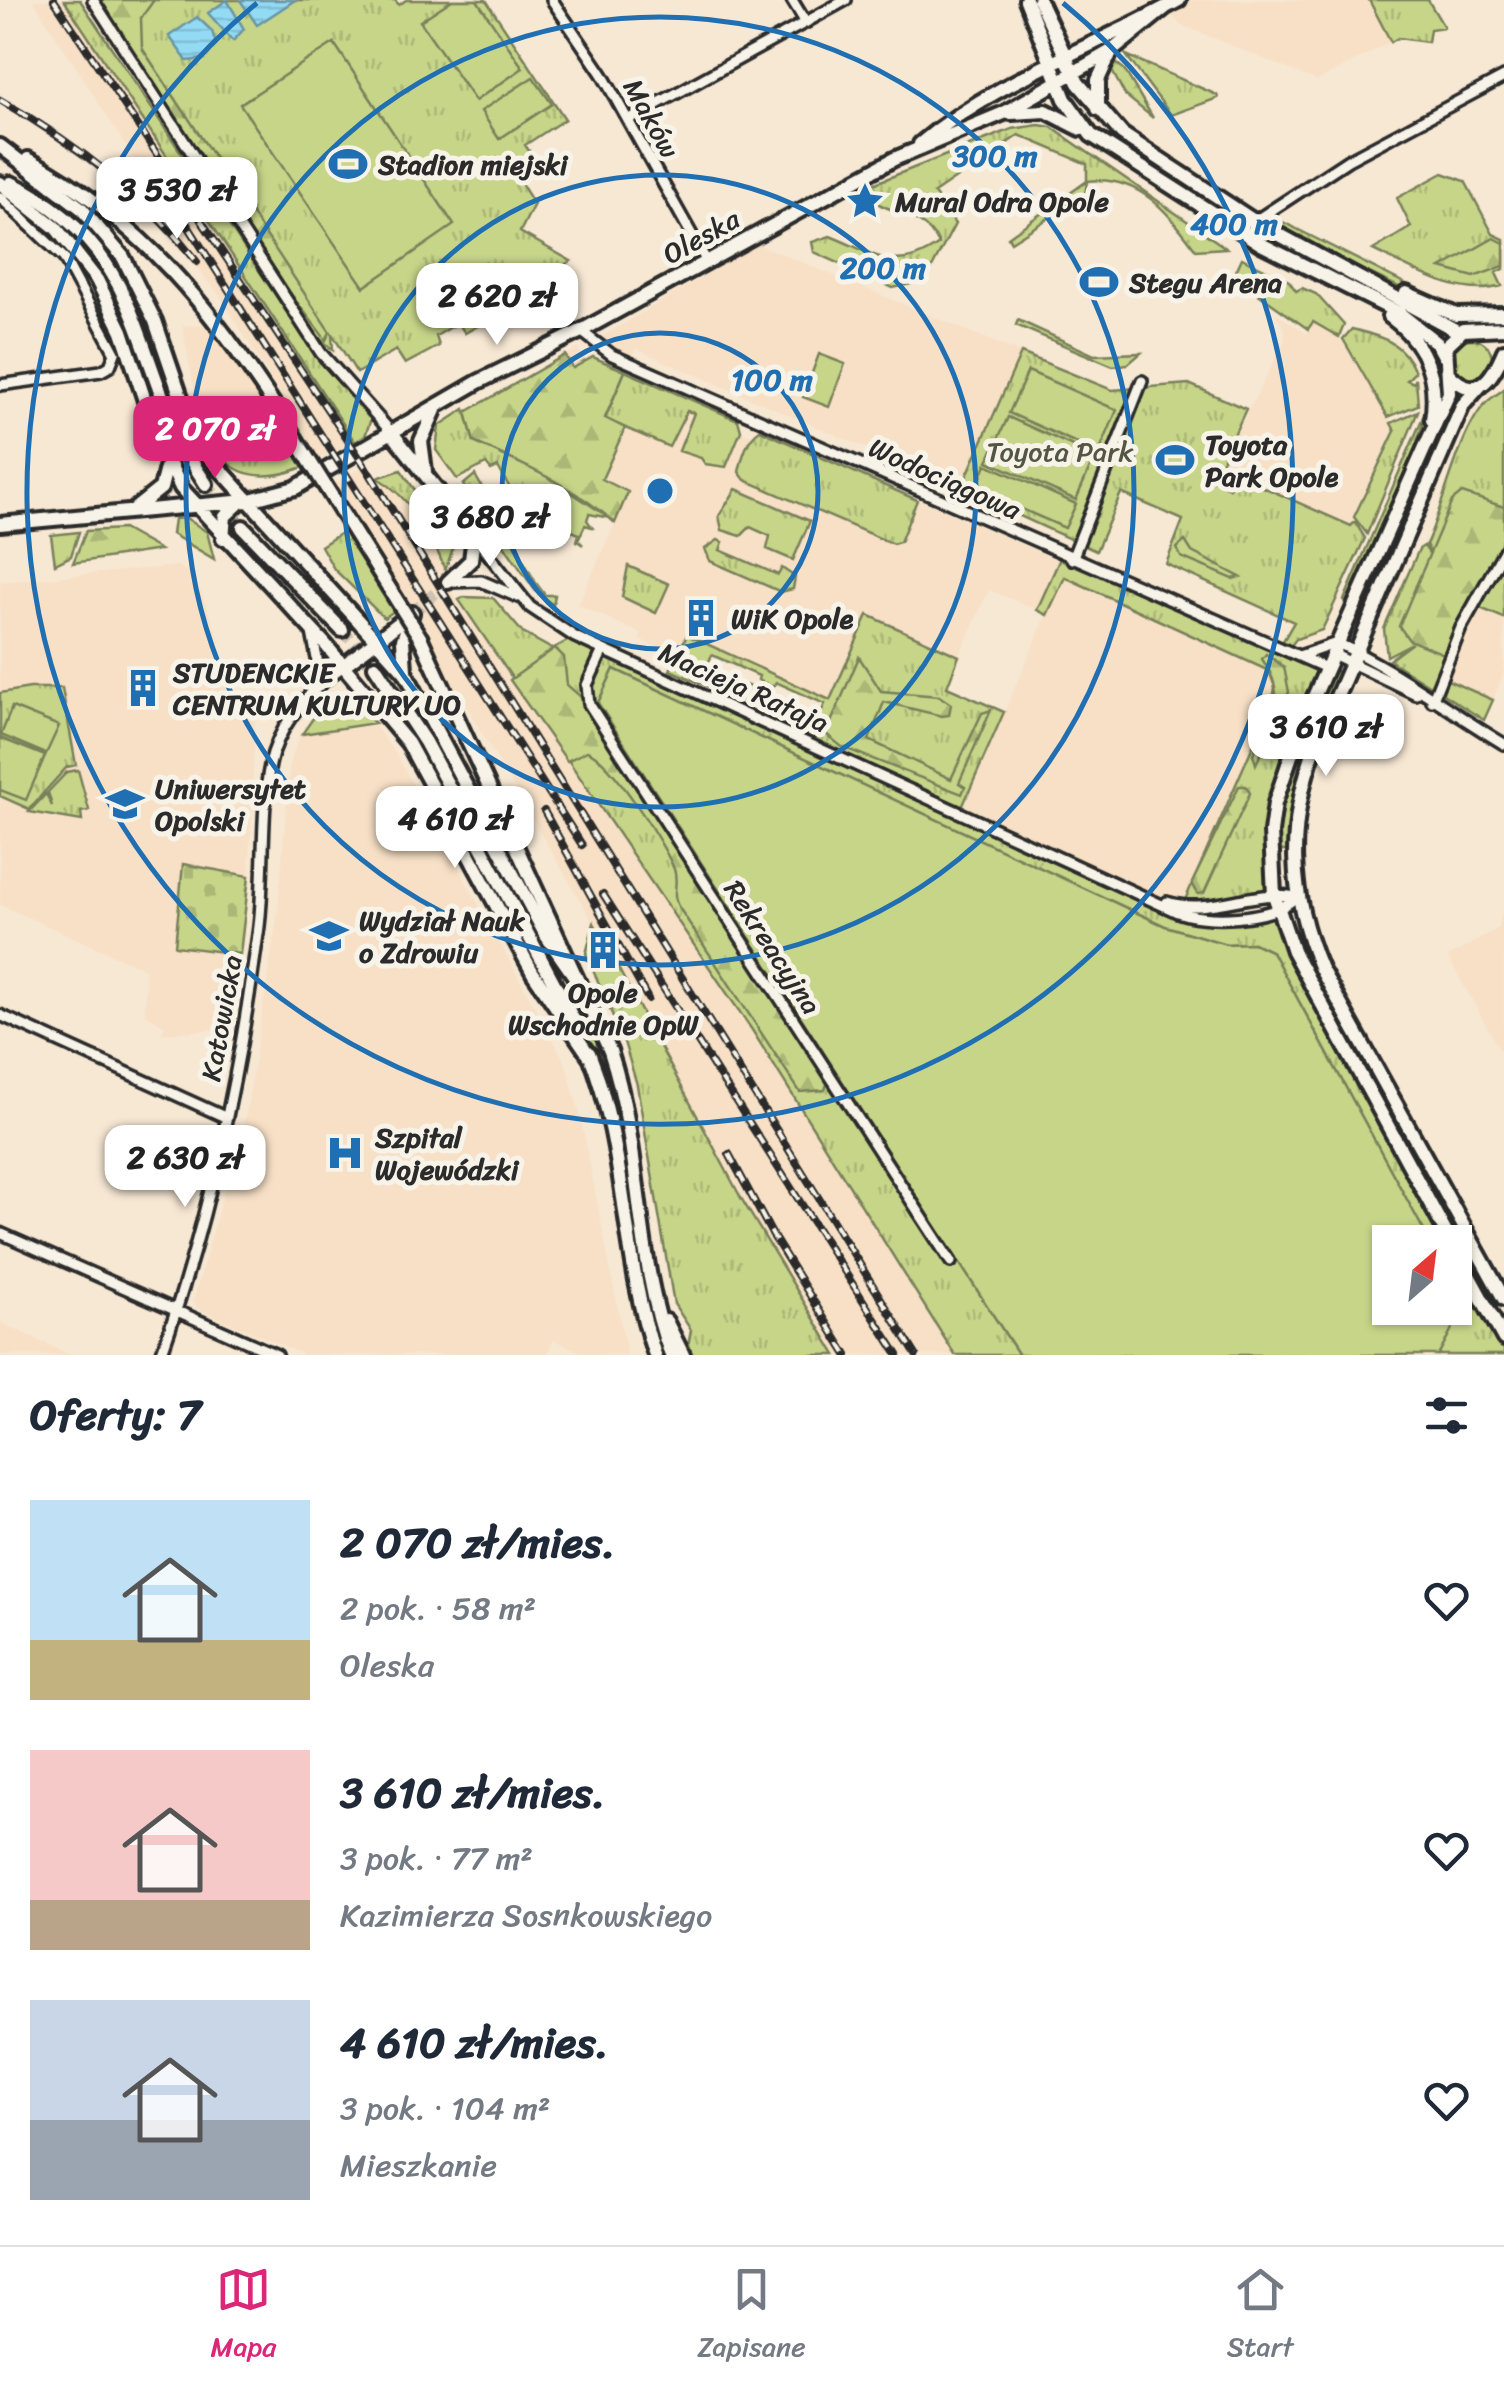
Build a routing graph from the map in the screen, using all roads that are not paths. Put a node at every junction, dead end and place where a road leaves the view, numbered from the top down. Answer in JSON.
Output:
{"nodes":[{"id":1,"x":93,"y":0,"type":"edge"},
{"id":2,"x":552,"y":0,"type":"edge"},
{"id":3,"x":792,"y":0,"type":"edge"},
{"id":4,"x":846,"y":0,"type":"edge"},
{"id":5,"x":1026,"y":0,"type":"edge"},
{"id":6,"x":1039,"y":0,"type":"edge"},
{"id":7,"x":1172,"y":4,"type":"edge"},
{"id":8,"x":806,"y":23,"type":"junction"},
{"id":9,"x":1113,"y":50,"type":"junction"},
{"id":10,"x":1065,"y":55,"type":"junction"},
{"id":11,"x":1051,"y":62,"type":"junction"},
{"id":12,"x":1074,"y":74,"type":"junction"},
{"id":13,"x":1504,"y":77,"type":"edge"},
{"id":14,"x":1058,"y":82,"type":"junction"},
{"id":15,"x":1098,"y":112,"type":"junction"},
{"id":16,"x":1004,"y":113,"type":"junction"},
{"id":17,"x":628,"y":120,"type":"junction"},
{"id":18,"x":1091,"y":136,"type":"junction"},
{"id":19,"x":0,"y":145,"type":"edge"},
{"id":20,"x":916,"y":146,"type":"junction"},
{"id":21,"x":0,"y":180,"type":"edge"},
{"id":22,"x":0,"y":197,"type":"edge"},
{"id":23,"x":1254,"y":221,"type":"junction"},
{"id":24,"x":1245,"y":234,"type":"junction"},
{"id":25,"x":707,"y":262,"type":"junction"},
{"id":26,"x":1353,"y":271,"type":"junction"},
{"id":27,"x":1363,"y":297,"type":"junction"},
{"id":28,"x":1504,"y":314,"type":"edge"},
{"id":29,"x":1504,"y":328,"type":"edge"},
{"id":30,"x":1481,"y":330,"type":"junction"},
{"id":31,"x":581,"y":331,"type":"junction"},
{"id":32,"x":1459,"y":332,"type":"junction"},
{"id":33,"x":1502,"y":355,"type":"edge"},
{"id":34,"x":1444,"y":356,"type":"junction"},
{"id":35,"x":1448,"y":373,"type":"junction"},
{"id":36,"x":1142,"y":381,"type":"dead end"},
{"id":37,"x":0,"y":385,"type":"edge"},
{"id":38,"x":1480,"y":385,"type":"junction"},
{"id":39,"x":436,"y":408,"type":"junction"},
{"id":40,"x":392,"y":433,"type":"junction"},
{"id":41,"x":1424,"y":448,"type":"junction"},
{"id":42,"x":168,"y":464,"type":"junction"},
{"id":43,"x":426,"y":472,"type":"junction"},
{"id":44,"x":206,"y":484,"type":"tunnel mouth"},
{"id":45,"x":244,"y":501,"type":"junction"},
{"id":46,"x":192,"y":504,"type":"junction"},
{"id":47,"x":134,"y":510,"type":"junction"},
{"id":48,"x":0,"y":524,"type":"edge"},
{"id":49,"x":243,"y":527,"type":"tunnel mouth"},
{"id":50,"x":474,"y":536,"type":"junction"},
{"id":51,"x":222,"y":538,"type":"junction"},
{"id":52,"x":1504,"y":552,"type":"edge"},
{"id":53,"x":1072,"y":559,"type":"junction"},
{"id":54,"x":448,"y":582,"type":"joint"},
{"id":55,"x":525,"y":601,"type":"junction"},
{"id":56,"x":311,"y":630,"type":"junction"},
{"id":57,"x":342,"y":630,"type":"tunnel mouth"},
{"id":58,"x":376,"y":639,"type":"junction"},
{"id":59,"x":1335,"y":648,"type":"junction"},
{"id":60,"x":602,"y":650,"type":"junction"},
{"id":61,"x":1296,"y":656,"type":"junction"},
{"id":62,"x":1352,"y":656,"type":"junction"},
{"id":63,"x":343,"y":666,"type":"junction"},
{"id":64,"x":374,"y":666,"type":"tunnel mouth"},
{"id":65,"x":1326,"y":668,"type":"junction"},
{"id":66,"x":405,"y":672,"type":"junction"},
{"id":67,"x":310,"y":692,"type":"junction"},
{"id":68,"x":1430,"y":700,"type":"junction"},
{"id":69,"x":1504,"y":744,"type":"edge"},
{"id":70,"x":1145,"y":896,"type":"junction"},
{"id":71,"x":1296,"y":897,"type":"junction"},
{"id":72,"x":1276,"y":902,"type":"junction"},
{"id":73,"x":584,"y":990,"type":"junction"},
{"id":74,"x":0,"y":1014,"type":"edge"},
{"id":75,"x":591,"y":1058,"type":"junction"},
{"id":76,"x":226,"y":1118,"type":"junction"},
{"id":77,"x":1442,"y":1225,"type":"edge"},
{"id":78,"x":0,"y":1234,"type":"edge"},
{"id":79,"x":951,"y":1262,"type":"dead end"},
{"id":80,"x":1472,"y":1281,"type":"edge"},
{"id":81,"x":654,"y":1299,"type":"junction"},
{"id":82,"x":1504,"y":1299,"type":"edge"},
{"id":83,"x":176,"y":1310,"type":"junction"},
{"id":84,"x":646,"y":1328,"type":"junction"},
{"id":85,"x":1504,"y":1339,"type":"edge"},
{"id":86,"x":161,"y":1355,"type":"edge"},
{"id":87,"x":278,"y":1355,"type":"edge"},
{"id":88,"x":646,"y":1355,"type":"edge"},
{"id":89,"x":655,"y":1355,"type":"edge"},
{"id":90,"x":670,"y":1355,"type":"edge"},
{"id":91,"x":683,"y":1355,"type":"edge"}],
"edges":[{"from":1,"to":40,"type":"street"},
{"from":2,"to":17,"type":"street","name":"Maków"},
{"from":3,"to":8,"type":"street"},
{"from":4,"to":8,"type":"street"},
{"from":5,"to":11,"type":"main road"},
{"from":6,"to":10,"type":"main road"},
{"from":7,"to":9,"type":"main road","name":"Oleska"},
{"from":7,"to":10,"type":"main road","name":"Oleska"},
{"from":8,"to":17,"type":"street"},
{"from":9,"to":12,"type":"main road","name":"Oleska"},
{"from":9,"to":15,"type":"main road"},
{"from":10,"to":11,"type":"main road","name":"Oleska"},
{"from":10,"to":12,"type":"main road"},
{"from":11,"to":14,"type":"main road"},
{"from":11,"to":20,"type":"main road","name":"Oleska"},
{"from":12,"to":14,"type":"main road","name":"Oleska"},
{"from":12,"to":15,"type":"main road"},
{"from":13,"to":23,"type":"street"},
{"from":14,"to":16,"type":"main road","name":"Oleska"},
{"from":14,"to":18,"type":"main road"},
{"from":15,"to":23,"type":"main road"},
{"from":16,"to":18,"type":"main road"},
{"from":16,"to":20,"type":"main road","name":"Oleska"},
{"from":17,"to":25,"type":"street","name":"Maków"},
{"from":18,"to":24,"type":"main road"},
{"from":19,"to":45,"type":"main road"},
{"from":19,"to":73,"type":"main road","bridge":true},
{"from":20,"to":25,"type":"main road","name":"Oleska"},
{"from":21,"to":42,"type":"main road"},
{"from":21,"to":44,"type":"main road"},
{"from":22,"to":37,"type":"street"},
{"from":23,"to":24,"type":"street"},
{"from":23,"to":26,"type":"main road"},
{"from":24,"to":27,"type":"main road"},
{"from":25,"to":31,"type":"main road","name":"Oleska"},
{"from":26,"to":28,"type":"main road"},
{"from":26,"to":32,"type":"main road"},
{"from":27,"to":34,"type":"main road"},
{"from":27,"to":41,"type":"main road"},
{"from":29,"to":30,"type":"main road"},
{"from":30,"to":32,"type":"main road"},
{"from":30,"to":33,"type":"main road"},
{"from":31,"to":39,"type":"main road","name":"Oleska"},
{"from":31,"to":53,"type":"street","name":"Wodociągowa"},
{"from":32,"to":34,"type":"main road"},
{"from":33,"to":38,"type":"main road"},
{"from":34,"to":35,"type":"main road"},
{"from":35,"to":38,"type":"main road"},
{"from":35,"to":41,"type":"main road"},
{"from":36,"to":53,"type":"street"},
{"from":38,"to":62,"type":"main road"},
{"from":39,"to":40,"type":"main road","name":"Oleska"},
{"from":39,"to":43,"type":"main road"},
{"from":40,"to":43,"type":"main road","name":"Macieja Rataja"},
{"from":40,"to":45,"type":"main road","name":"Oleska"},
{"from":41,"to":59,"type":"main road"},
{"from":42,"to":46,"type":"main road"},
{"from":42,"to":47,"type":"main road"},
{"from":43,"to":50,"type":"main road","name":"Macieja Rataja"},
{"from":45,"to":46,"type":"main road","name":"Oleska"},
{"from":45,"to":51,"type":"main road"},
{"from":45,"to":58,"type":"main road"},
{"from":46,"to":47,"type":"main road"},
{"from":46,"to":51,"type":"main road"},
{"from":47,"to":48,"type":"main road"},
{"from":49,"to":57,"type":"main road"},
{"from":50,"to":54,"type":"main road"},
{"from":50,"to":55,"type":"street","name":"Macieja Rataja"},
{"from":51,"to":56,"type":"main road"},
{"from":52,"to":68,"type":"street"},
{"from":53,"to":61,"type":"street","name":"Wodociągowa"},
{"from":54,"to":55,"type":"street"},
{"from":55,"to":60,"type":"street","name":"Macieja Rataja"},
{"from":56,"to":63,"type":"main road"},
{"from":56,"to":67,"type":"street"},
{"from":58,"to":63,"type":"main road"},
{"from":58,"to":66,"type":"main road"},
{"from":58,"to":66,"type":"main road"},
{"from":59,"to":61,"type":"street"},
{"from":59,"to":62,"type":"street"},
{"from":59,"to":65,"type":"main road"},
{"from":60,"to":70,"type":"street","name":"Macieja Rataja"},
{"from":60,"to":79,"type":"street","name":"Rekreacyjna"},
{"from":61,"to":65,"type":"street","name":"Wodociągowa"},
{"from":62,"to":68,"type":"street"},
{"from":62,"to":71,"type":"main road"},
{"from":63,"to":67,"type":"street"},
{"from":63,"to":75,"type":"main road"},
{"from":64,"to":75,"type":"main road"},
{"from":65,"to":72,"type":"main road"},
{"from":66,"to":73,"type":"main road"},
{"from":67,"to":76,"type":"street","name":"Katowicka"},
{"from":68,"to":69,"type":"street"},
{"from":70,"to":72,"type":"street","name":"Macieja Rataja"},
{"from":70,"to":72,"type":"street","name":"Macieja Rataja"},
{"from":71,"to":72,"type":"street","name":"Macieja Rataja"},
{"from":71,"to":82,"type":"main road"},
{"from":72,"to":77,"type":"main road"},
{"from":73,"to":81,"type":"main road"},
{"from":74,"to":76,"type":"street"},
{"from":75,"to":84,"type":"main road"},
{"from":76,"to":83,"type":"street","name":"Katowicka"},
{"from":78,"to":83,"type":"street"},
{"from":80,"to":85,"type":"main road"},
{"from":81,"to":90,"type":"main road"},
{"from":81,"to":91,"type":"main road"},
{"from":83,"to":86,"type":"street","name":"Katowicka"},
{"from":83,"to":87,"type":"street"},
{"from":84,"to":88,"type":"main road"},
{"from":84,"to":89,"type":"main road"}]}
